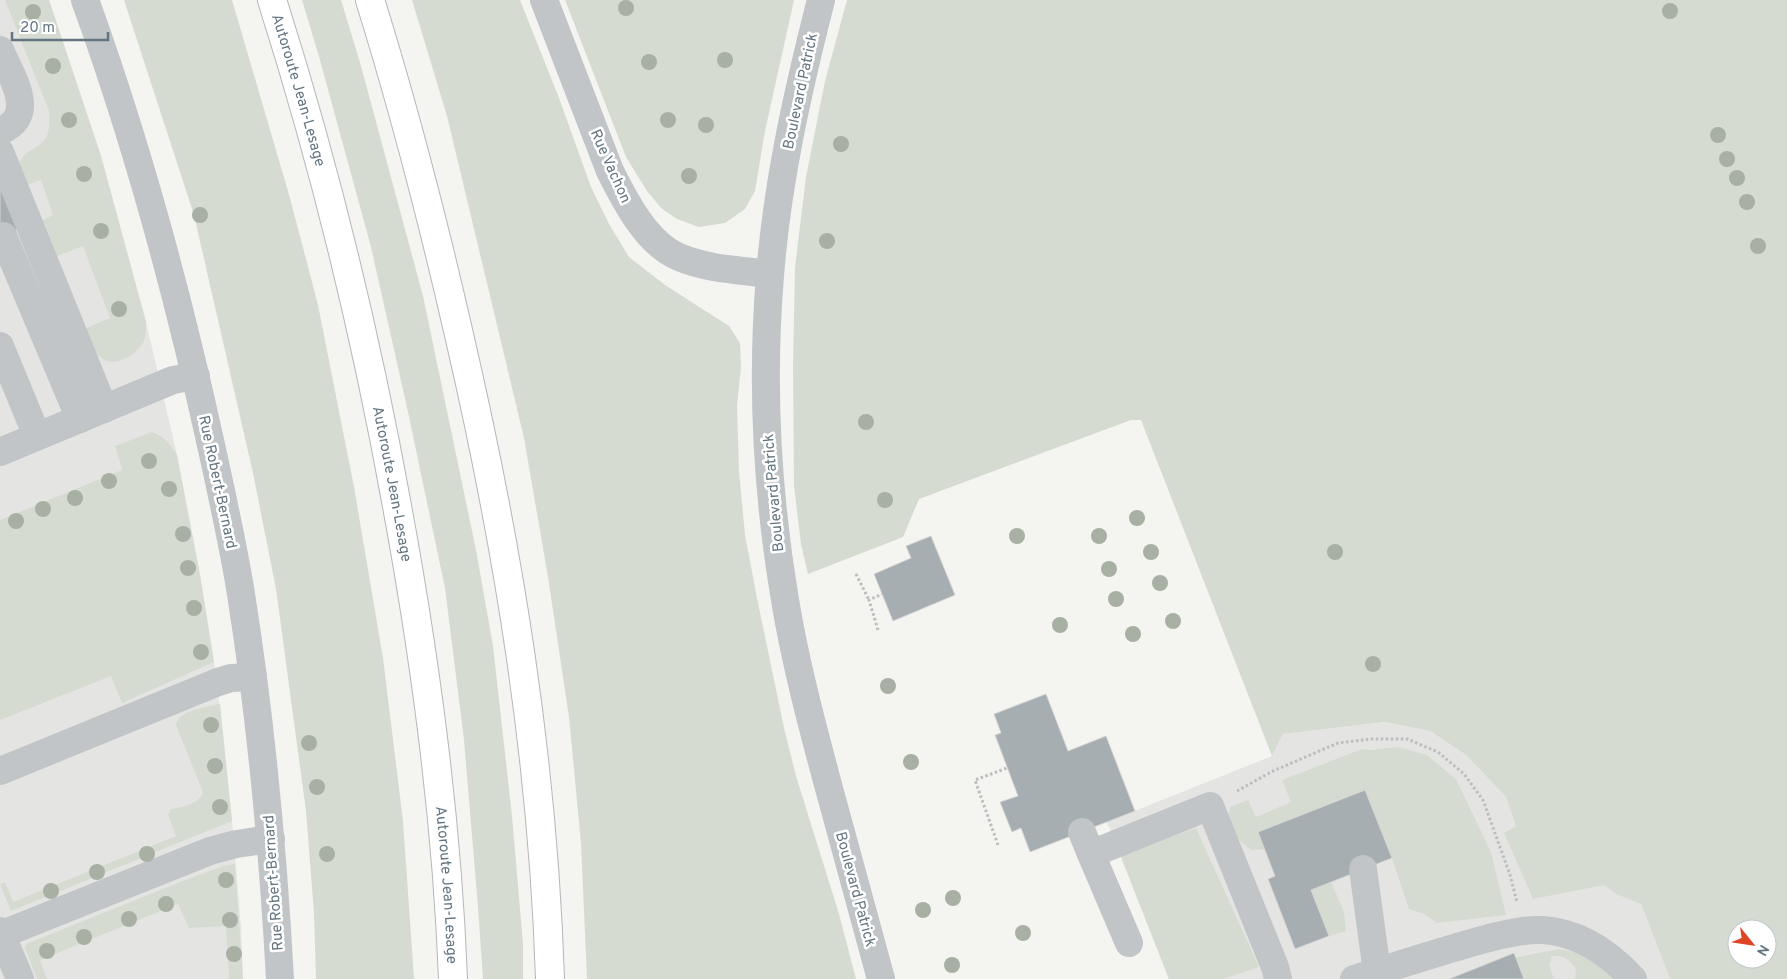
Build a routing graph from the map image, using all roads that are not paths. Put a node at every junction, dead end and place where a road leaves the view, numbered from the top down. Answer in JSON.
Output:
{"nodes":[{"id":1,"x":85,"y":0,"type":"edge"},
{"id":2,"x":272,"y":0,"type":"edge"},
{"id":3,"x":370,"y":0,"type":"edge"},
{"id":4,"x":544,"y":0,"type":"edge"},
{"id":5,"x":821,"y":0,"type":"edge"},
{"id":6,"x":0,"y":50,"type":"edge"},
{"id":7,"x":0,"y":132,"type":"edge"},
{"id":8,"x":0,"y":152,"type":"edge"},
{"id":9,"x":4,"y":236,"type":"dead end"},
{"id":10,"x":770,"y":274,"type":"junction"},
{"id":11,"x":0,"y":346,"type":"edge"},
{"id":12,"x":196,"y":376,"type":"junction"},
{"id":13,"x":92,"y":414,"type":"junction"},
{"id":14,"x":37,"y":436,"type":"junction"},
{"id":15,"x":0,"y":452,"type":"edge"},
{"id":16,"x":253,"y":676,"type":"junction"},
{"id":17,"x":0,"y":771,"type":"edge"},
{"id":18,"x":271,"y":839,"type":"junction"},
{"id":19,"x":1363,"y":869,"type":"dead end"},
{"id":20,"x":0,"y":933,"type":"edge"},
{"id":21,"x":1129,"y":943,"type":"dead end"},
{"id":22,"x":1365,"y":976,"type":"edge"},
{"id":23,"x":20,"y":979,"type":"edge"},
{"id":24,"x":280,"y":979,"type":"edge"},
{"id":25,"x":454,"y":979,"type":"edge"},
{"id":26,"x":550,"y":979,"type":"edge"},
{"id":27,"x":881,"y":979,"type":"edge"},
{"id":28,"x":1278,"y":979,"type":"edge"},
{"id":29,"x":1633,"y":979,"type":"edge"}],
"edges":[{"from":1,"to":12,"type":"street","name":"Rue Robert-Bernard"},
{"from":2,"to":25,"type":"highway","name":"Autoroute Jean-Lesage"},
{"from":3,"to":26,"type":"highway"},
{"from":4,"to":10,"type":"street","name":"Rue Vachon"},
{"from":5,"to":10,"type":"street","name":"Boulevard Patrick"},
{"from":6,"to":7,"type":"street"},
{"from":8,"to":13,"type":"street"},
{"from":9,"to":13,"type":"street"},
{"from":10,"to":27,"type":"street","name":"Boulevard Patrick"},
{"from":11,"to":14,"type":"street"},
{"from":12,"to":13,"type":"street"},
{"from":12,"to":16,"type":"street","name":"Rue Robert-Bernard"},
{"from":13,"to":14,"type":"street"},
{"from":14,"to":15,"type":"street"},
{"from":16,"to":17,"type":"street"},
{"from":16,"to":18,"type":"street","name":"Rue Robert-Bernard"},
{"from":18,"to":20,"type":"street"},
{"from":18,"to":24,"type":"street","name":"Rue Robert-Bernard"},
{"from":19,"to":22,"type":"street"},
{"from":20,"to":23,"type":"street"},
{"from":21,"to":28,"type":"street"},
{"from":22,"to":29,"type":"street"}]}
